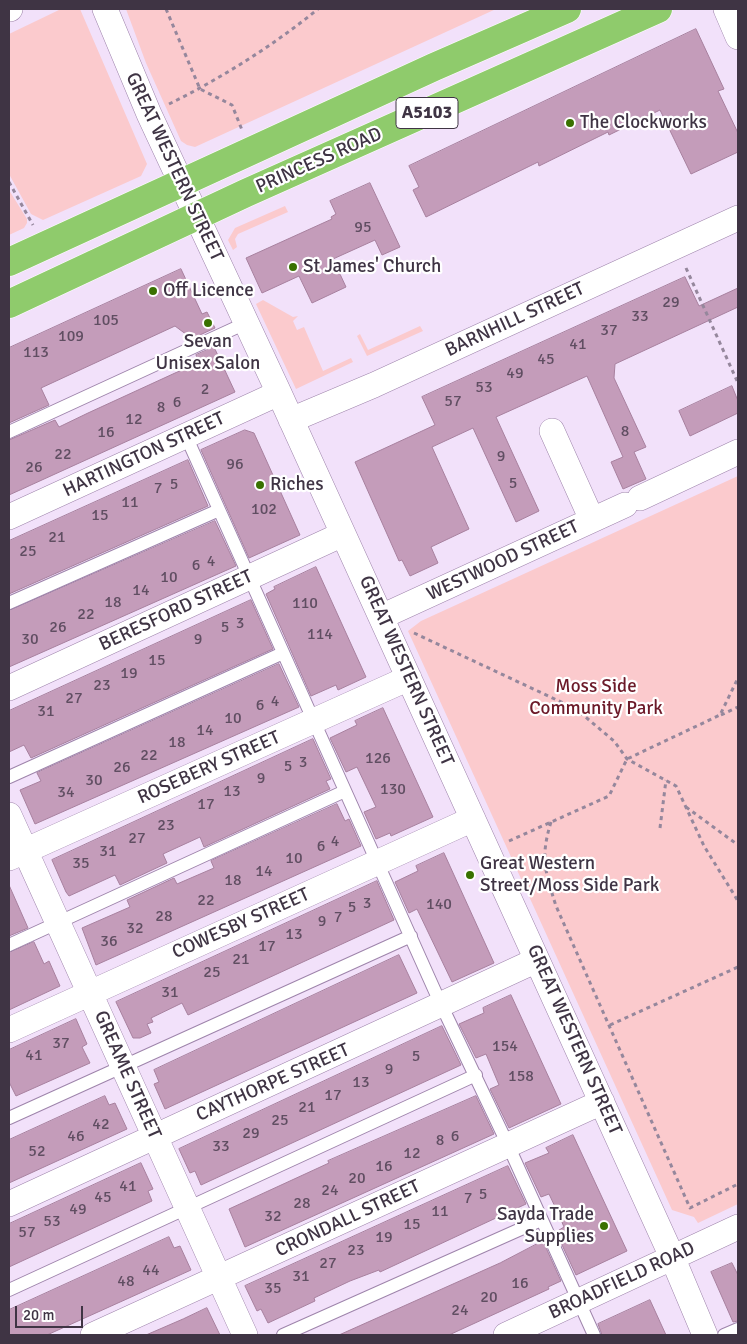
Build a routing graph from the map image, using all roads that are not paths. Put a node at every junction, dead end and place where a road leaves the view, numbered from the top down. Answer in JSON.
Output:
{"nodes":[{"id":1,"x":104,"y":9,"type":"edge"},
{"id":2,"x":567,"y":9,"type":"edge"},
{"id":3,"x":658,"y":9,"type":"edge"},
{"id":4,"x":726,"y":9,"type":"edge"},
{"id":5,"x":738,"y":37,"type":"edge"},
{"id":6,"x":181,"y":182,"type":"junction"},
{"id":7,"x":197,"y":217,"type":"junction"},
{"id":8,"x":738,"y":218,"type":"edge"},
{"id":9,"x":9,"y":262,"type":"edge"},
{"id":10,"x":9,"y":304,"type":"edge"},
{"id":11,"x":246,"y":323,"type":"junction"},
{"id":12,"x":279,"y":393,"type":"junction"},
{"id":13,"x":291,"y":420,"type":"junction"},
{"id":14,"x":552,"y":431,"type":"dead end"},
{"id":15,"x":9,"y":432,"type":"edge"},
{"id":16,"x":186,"y":436,"type":"junction"},
{"id":17,"x":738,"y":452,"type":"edge"},
{"id":18,"x":219,"y":510,"type":"junction"},
{"id":19,"x":9,"y":517,"type":"edge"},
{"id":20,"x":592,"y":520,"type":"junction"},
{"id":21,"x":343,"y":534,"type":"junction"},
{"id":22,"x":248,"y":578,"type":"junction"},
{"id":23,"x":9,"y":604,"type":"edge"},
{"id":24,"x":381,"y":617,"type":"junction"},
{"id":25,"x":283,"y":653,"type":"junction"},
{"id":26,"x":409,"y":678,"type":"junction"},
{"id":27,"x":9,"y":688,"type":"edge"},
{"id":28,"x":313,"y":721,"type":"junction"},
{"id":29,"x":9,"y":777,"type":"edge"},
{"id":30,"x":345,"y":791,"type":"junction"},
{"id":31,"x":9,"y":815,"type":"edge"},
{"id":32,"x":473,"y":819,"type":"junction"},
{"id":33,"x":17,"y":854,"type":"edge"},
{"id":34,"x":378,"y":862,"type":"junction"},
{"id":35,"x":58,"y":922,"type":"junction"},
{"id":36,"x":411,"y":936,"type":"junction"},
{"id":37,"x":9,"y":945,"type":"edge"},
{"id":38,"x":537,"y":960,"type":"junction"},
{"id":39,"x":90,"y":993,"type":"junction"},
{"id":40,"x":442,"y":1006,"type":"junction"},
{"id":41,"x":9,"y":1030,"type":"edge"},
{"id":42,"x":123,"y":1066,"type":"junction"},
{"id":43,"x":476,"y":1075,"type":"junction"},
{"id":44,"x":602,"y":1102,"type":"junction"},
{"id":45,"x":9,"y":1118,"type":"edge"},
{"id":46,"x":155,"y":1137,"type":"junction"},
{"id":47,"x":508,"y":1145,"type":"junction"},
{"id":48,"x":9,"y":1204,"type":"edge"},
{"id":49,"x":187,"y":1208,"type":"junction"},
{"id":50,"x":541,"y":1220,"type":"junction"},
{"id":51,"x":738,"y":1227,"type":"edge"},
{"id":52,"x":673,"y":1259,"type":"junction"},
{"id":53,"x":220,"y":1278,"type":"junction"},
{"id":54,"x":9,"y":1290,"type":"edge"},
{"id":55,"x":578,"y":1302,"type":"junction"},
{"id":56,"x":738,"y":1329,"type":"edge"},
{"id":57,"x":93,"y":1335,"type":"edge"},
{"id":58,"x":245,"y":1335,"type":"edge"},
{"id":59,"x":283,"y":1335,"type":"edge"},
{"id":60,"x":506,"y":1335,"type":"edge"},
{"id":61,"x":594,"y":1335,"type":"edge"},
{"id":62,"x":705,"y":1335,"type":"edge"},
{"id":63,"x":724,"y":1335,"type":"edge"}],
"edges":[{"from":1,"to":6,"type":"street","name":"GREAT WESTERN STREET"},
{"from":2,"to":6,"type":"highway","name":"PRINCESS ROAD","number":"A5103"},
{"from":3,"to":7,"type":"highway","name":"PRINCESS ROAD","number":"A5103"},
{"from":4,"to":5,"type":"street"},
{"from":6,"to":7,"type":"street","name":"GREAT WESTERN STREET"},
{"from":6,"to":9,"type":"highway","name":"PRINCESS ROAD","number":"A5103"},
{"from":7,"to":10,"type":"highway","name":"PRINCESS ROAD","number":"A5103"},
{"from":7,"to":11,"type":"street","name":"GREAT WESTERN STREET"},
{"from":8,"to":13,"type":"street","name":"BARNHILL STREET"},
{"from":11,"to":12,"type":"street","name":"GREAT WESTERN STREET"},
{"from":11,"to":15,"type":"lane"},
{"from":12,"to":13,"type":"street","name":"GREAT WESTERN STREET"},
{"from":12,"to":16,"type":"street","name":"HARTINGTON STREET"},
{"from":13,"to":21,"type":"street","name":"GREAT WESTERN STREET"},
{"from":14,"to":20,"type":"street"},
{"from":16,"to":18,"type":"lane"},
{"from":16,"to":19,"type":"street","name":"HARTINGTON STREET"},
{"from":17,"to":20,"type":"street","name":"WESTWOOD STREET"},
{"from":18,"to":22,"type":"lane"},
{"from":18,"to":23,"type":"lane"},
{"from":20,"to":24,"type":"street","name":"WESTWOOD STREET"},
{"from":21,"to":22,"type":"street","name":"BERESFORD STREET"},
{"from":21,"to":24,"type":"street","name":"GREAT WESTERN STREET"},
{"from":22,"to":25,"type":"lane"},
{"from":22,"to":27,"type":"street","name":"BERESFORD STREET"},
{"from":24,"to":26,"type":"street","name":"GREAT WESTERN STREET"},
{"from":25,"to":28,"type":"lane"},
{"from":25,"to":29,"type":"lane"},
{"from":26,"to":28,"type":"street","name":"ROSEBERY STREET"},
{"from":26,"to":32,"type":"street","name":"GREAT WESTERN STREET"},
{"from":28,"to":30,"type":"lane"},
{"from":28,"to":33,"type":"street","name":"ROSEBERY STREET"},
{"from":30,"to":34,"type":"lane"},
{"from":30,"to":35,"type":"lane"},
{"from":31,"to":33,"type":"street","name":"GREAME STREET"},
{"from":32,"to":34,"type":"street","name":"COWESBY STREET"},
{"from":32,"to":38,"type":"street","name":"GREAT WESTERN STREET"},
{"from":33,"to":35,"type":"street","name":"GREAME STREET"},
{"from":34,"to":36,"type":"lane"},
{"from":34,"to":39,"type":"street","name":"COWESBY STREET"},
{"from":35,"to":37,"type":"lane"},
{"from":35,"to":39,"type":"street","name":"GREAME STREET"},
{"from":36,"to":40,"type":"lane"},
{"from":36,"to":42,"type":"lane"},
{"from":38,"to":40,"type":"street","name":"CAYTHORPE STREET"},
{"from":38,"to":44,"type":"street","name":"GREAT WESTERN STREET"},
{"from":39,"to":41,"type":"street","name":"COWESBY STREET"},
{"from":39,"to":42,"type":"street","name":"GREAME STREET"},
{"from":40,"to":43,"type":"lane"},
{"from":40,"to":46,"type":"street","name":"CAYTHORPE STREET"},
{"from":42,"to":45,"type":"lane"},
{"from":42,"to":46,"type":"street","name":"GREAME STREET"},
{"from":43,"to":47,"type":"lane"},
{"from":43,"to":49,"type":"lane"},
{"from":44,"to":47,"type":"street","name":"CRONDALL STREET"},
{"from":44,"to":52,"type":"street","name":"GREAT WESTERN STREET"},
{"from":46,"to":48,"type":"street","name":"CAYTHORPE STREET"},
{"from":46,"to":49,"type":"street","name":"GREAME STREET"},
{"from":47,"to":50,"type":"lane"},
{"from":47,"to":53,"type":"street","name":"CRONDALL STREET"},
{"from":49,"to":53,"type":"street","name":"GREAME STREET"},
{"from":49,"to":54,"type":"lane"},
{"from":50,"to":55,"type":"lane"},
{"from":50,"to":59,"type":"lane"},
{"from":51,"to":52,"type":"street","name":"BROADFIELD ROAD"},
{"from":52,"to":55,"type":"street","name":"BROADFIELD ROAD"},
{"from":52,"to":62,"type":"street","name":"GREAT WESTERN STREET"},
{"from":53,"to":57,"type":"street","name":"CRONDALL STREET"},
{"from":53,"to":58,"type":"street","name":"GREAME STREET"},
{"from":55,"to":60,"type":"street","name":"BROADFIELD ROAD"},
{"from":55,"to":61,"type":"lane"},
{"from":56,"to":63,"type":"lane"}]}
